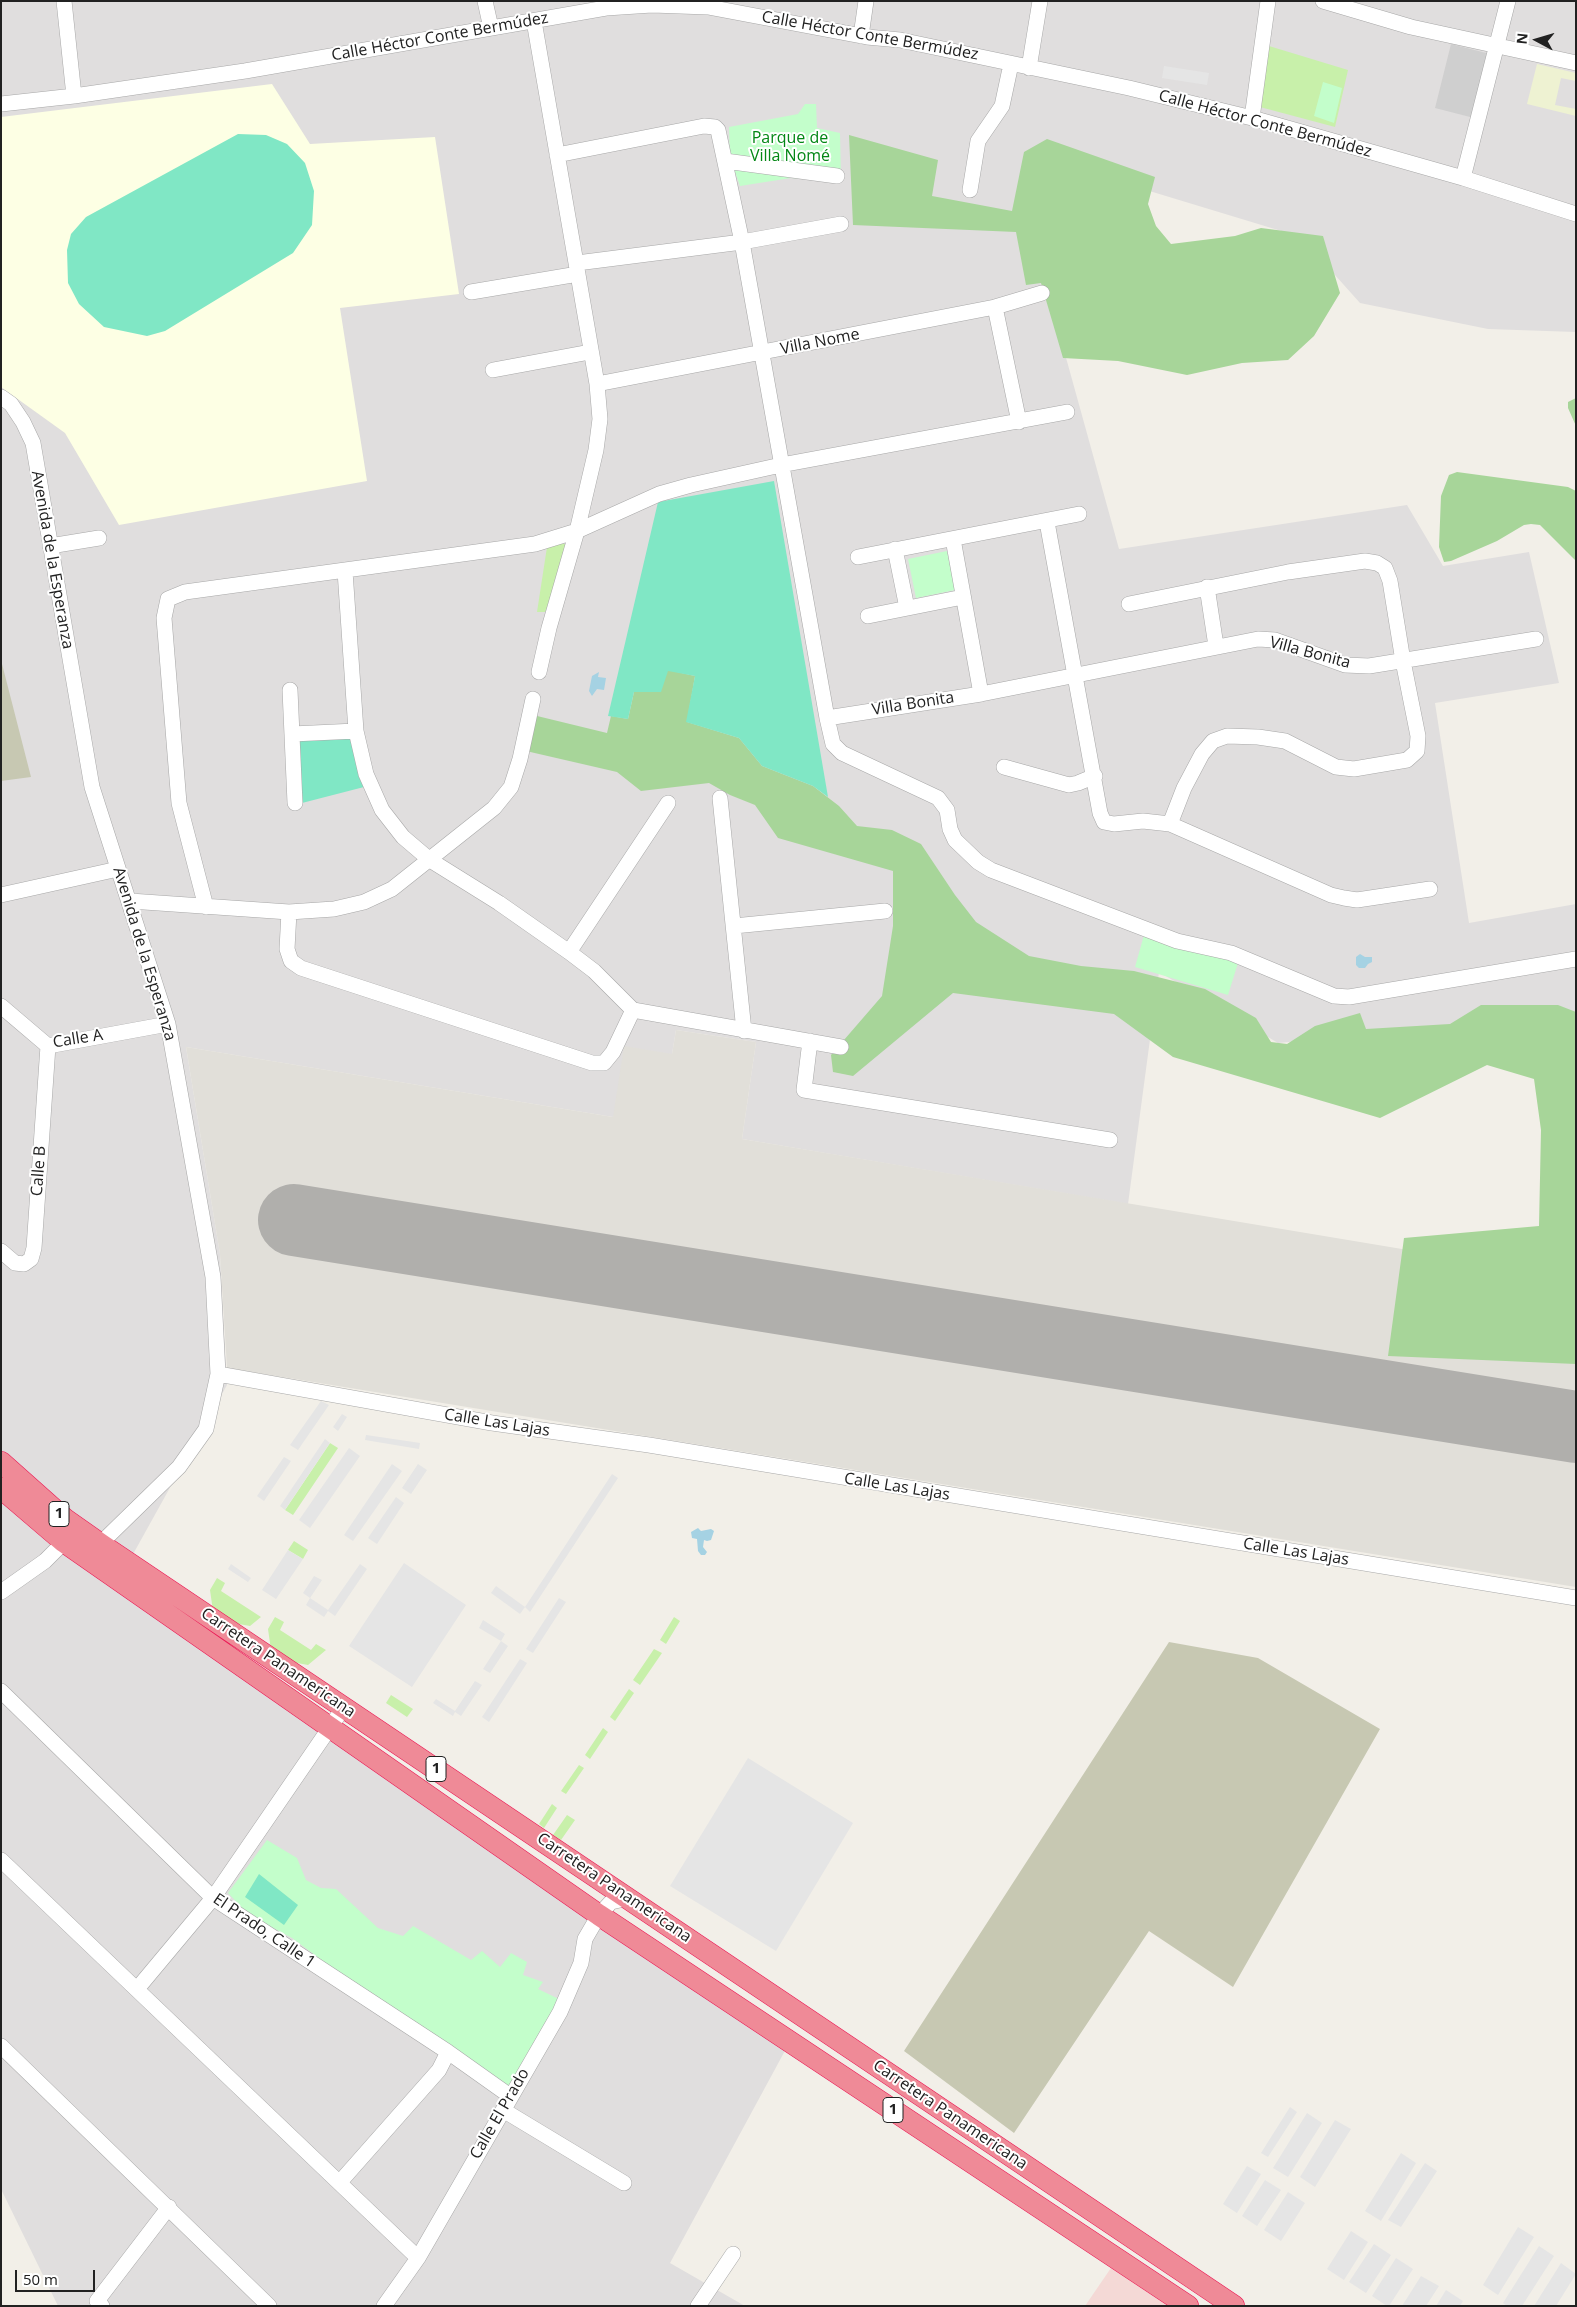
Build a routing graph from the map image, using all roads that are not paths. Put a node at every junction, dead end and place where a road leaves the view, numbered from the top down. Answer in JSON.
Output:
{"nodes":[{"id":1,"x":64,"y":1,"type":"edge"},
{"id":2,"x":485,"y":1,"type":"edge"},
{"id":3,"x":866,"y":1,"type":"edge"},
{"id":4,"x":1040,"y":1,"type":"edge"},
{"id":5,"x":1268,"y":1,"type":"edge"},
{"id":6,"x":1323,"y":1,"type":"edge"},
{"id":7,"x":1508,"y":1,"type":"edge"},
{"id":8,"x":605,"y":4,"type":"edge"},
{"id":9,"x":708,"y":4,"type":"edge"},
{"id":10,"x":534,"y":21,"type":"junction"},
{"id":11,"x":491,"y":28,"type":"junction"},
{"id":12,"x":861,"y":36,"type":"junction"},
{"id":13,"x":1497,"y":47,"type":"junction"},
{"id":14,"x":1011,"y":64,"type":"junction"},
{"id":15,"x":1576,"y":64,"type":"edge"},
{"id":16,"x":1029,"y":68,"type":"junction"},
{"id":17,"x":74,"y":96,"type":"junction"},
{"id":18,"x":1,"y":104,"type":"edge"},
{"id":19,"x":1252,"y":118,"type":"junction"},
{"id":20,"x":557,"y":155,"type":"junction"},
{"id":21,"x":725,"y":161,"type":"junction"},
{"id":22,"x":837,"y":176,"type":"dead end"},
{"id":23,"x":1463,"y":178,"type":"junction"},
{"id":24,"x":970,"y":190,"type":"dead end"},
{"id":25,"x":1576,"y":214,"type":"edge"},
{"id":26,"x":841,"y":224,"type":"dead end"},
{"id":27,"x":742,"y":242,"type":"junction"},
{"id":28,"x":577,"y":269,"type":"junction"},
{"id":29,"x":472,"y":292,"type":"dead end"},
{"id":30,"x":1042,"y":293,"type":"dead end"},
{"id":31,"x":995,"y":307,"type":"junction"},
{"id":32,"x":590,"y":352,"type":"junction"},
{"id":33,"x":762,"y":353,"type":"junction"},
{"id":34,"x":493,"y":370,"type":"dead end"},
{"id":35,"x":597,"y":384,"type":"junction"},
{"id":36,"x":1,"y":397,"type":"edge"},
{"id":37,"x":1068,"y":412,"type":"dead end"},
{"id":38,"x":1019,"y":422,"type":"junction"},
{"id":39,"x":781,"y":465,"type":"junction"},
{"id":40,"x":1079,"y":514,"type":"dead end"},
{"id":41,"x":1047,"y":522,"type":"junction"},
{"id":42,"x":577,"y":531,"type":"junction"},
{"id":43,"x":99,"y":538,"type":"dead end"},
{"id":44,"x":953,"y":539,"type":"junction"},
{"id":45,"x":50,"y":546,"type":"junction"},
{"id":46,"x":895,"y":550,"type":"junction"},
{"id":47,"x":858,"y":557,"type":"dead end"},
{"id":48,"x":345,"y":571,"type":"junction"},
{"id":49,"x":1207,"y":588,"type":"junction"},
{"id":50,"x":964,"y":597,"type":"junction"},
{"id":51,"x":1129,"y":604,"type":"dead end"},
{"id":52,"x":907,"y":608,"type":"junction"},
{"id":53,"x":868,"y":616,"type":"dead end"},
{"id":54,"x":1536,"y":639,"type":"dead end"},
{"id":55,"x":1216,"y":646,"type":"junction"},
{"id":56,"x":1402,"y":661,"type":"junction"},
{"id":57,"x":539,"y":672,"type":"dead end"},
{"id":58,"x":1075,"y":677,"type":"junction"},
{"id":59,"x":290,"y":690,"type":"dead end"},
{"id":60,"x":981,"y":694,"type":"junction"},
{"id":61,"x":533,"y":699,"type":"dead end"},
{"id":62,"x":827,"y":718,"type":"junction"},
{"id":63,"x":356,"y":731,"type":"junction"},
{"id":64,"x":292,"y":734,"type":"junction"},
{"id":65,"x":1004,"y":767,"type":"dead end"},
{"id":66,"x":1095,"y":776,"type":"junction"},
{"id":67,"x":720,"y":798,"type":"dead end"},
{"id":68,"x":296,"y":803,"type":"dead end"},
{"id":69,"x":668,"y":803,"type":"dead end"},
{"id":70,"x":1170,"y":824,"type":"junction"},
{"id":71,"x":430,"y":860,"type":"junction"},
{"id":72,"x":118,"y":869,"type":"junction"},
{"id":73,"x":1430,"y":889,"type":"dead end"},
{"id":74,"x":1,"y":895,"type":"edge"},
{"id":75,"x":130,"y":901,"type":"junction"},
{"id":76,"x":206,"y":907,"type":"junction"},
{"id":77,"x":886,"y":911,"type":"dead end"},
{"id":78,"x":289,"y":912,"type":"junction"},
{"id":79,"x":734,"y":926,"type":"junction"},
{"id":80,"x":570,"y":952,"type":"junction"},
{"id":81,"x":1576,"y":959,"type":"edge"},
{"id":82,"x":1,"y":1006,"type":"edge"},
{"id":83,"x":632,"y":1010,"type":"junction"},
{"id":84,"x":168,"y":1024,"type":"junction"},
{"id":85,"x":744,"y":1031,"type":"junction"},
{"id":86,"x":810,"y":1041,"type":"junction"},
{"id":87,"x":48,"y":1046,"type":"junction"},
{"id":88,"x":841,"y":1047,"type":"dead end"},
{"id":89,"x":1110,"y":1140,"type":"dead end"},
{"id":90,"x":1,"y":1251,"type":"edge"},
{"id":91,"x":218,"y":1374,"type":"junction"},
{"id":92,"x":1,"y":1462,"type":"edge"},
{"id":93,"x":1,"y":1488,"type":"edge"},
{"id":94,"x":64,"y":1542,"type":"junction"},
{"id":95,"x":100,"y":1544,"type":"junction"},
{"id":96,"x":82,"y":1554,"type":"junction"},
{"id":97,"x":123,"y":1559,"type":"junction"},
{"id":98,"x":45,"y":1561,"type":"junction"},
{"id":99,"x":5,"y":1584,"type":"edge"},
{"id":100,"x":1576,"y":1598,"type":"edge"},
{"id":101,"x":186,"y":1626,"type":"junction"},
{"id":102,"x":1,"y":1691,"type":"edge"},
{"id":103,"x":344,"y":1706,"type":"junction"},
{"id":104,"x":331,"y":1726,"type":"junction"},
{"id":105,"x":1,"y":1860,"type":"edge"},
{"id":106,"x":596,"y":1876,"type":"junction"},
{"id":107,"x":213,"y":1898,"type":"junction"},
{"id":108,"x":629,"y":1898,"type":"junction"},
{"id":109,"x":599,"y":1915,"type":"junction"},
{"id":110,"x":137,"y":1989,"type":"junction"},
{"id":111,"x":1,"y":2046,"type":"edge"},
{"id":112,"x":448,"y":2052,"type":"junction"},
{"id":113,"x":507,"y":2103,"type":"junction"},
{"id":114,"x":340,"y":2182,"type":"junction"},
{"id":115,"x":624,"y":2183,"type":"dead end"},
{"id":116,"x":169,"y":2207,"type":"junction"},
{"id":117,"x":733,"y":2254,"type":"dead end"},
{"id":118,"x":418,"y":2258,"type":"junction"},
{"id":119,"x":1234,"y":2305,"type":"edge"},
{"id":120,"x":102,"y":2306,"type":"edge"},
{"id":121,"x":268,"y":2306,"type":"edge"},
{"id":122,"x":384,"y":2306,"type":"edge"},
{"id":123,"x":698,"y":2306,"type":"edge"},
{"id":124,"x":1188,"y":2306,"type":"edge"}],
"edges":[{"from":1,"to":17,"type":"street"},
{"from":2,"to":11,"type":"street"},
{"from":3,"to":12,"type":"street"},
{"from":4,"to":16,"type":"street"},
{"from":5,"to":19,"type":"street"},
{"from":6,"to":13,"type":"street"},
{"from":7,"to":13,"type":"street"},
{"from":8,"to":9,"type":"street","name":"Calle Héctor Conte Bermúdez"},
{"from":8,"to":10,"type":"street","name":"Calle Héctor Conte Bermúdez"},
{"from":9,"to":12,"type":"street","name":"Calle Héctor Conte Bermúdez"},
{"from":10,"to":11,"type":"street","name":"Calle Héctor Conte Bermúdez"},
{"from":10,"to":20,"type":"street"},
{"from":11,"to":17,"type":"street","name":"Calle Héctor Conte Bermúdez"},
{"from":12,"to":14,"type":"street","name":"Calle Héctor Conte Bermúdez"},
{"from":13,"to":15,"type":"street"},
{"from":13,"to":23,"type":"street"},
{"from":14,"to":16,"type":"street","name":"Calle Héctor Conte Bermúdez"},
{"from":14,"to":24,"type":"street"},
{"from":16,"to":19,"type":"street","name":"Calle Héctor Conte Bermúdez"},
{"from":17,"to":18,"type":"street","name":"Calle Héctor Conte Bermúdez"},
{"from":19,"to":23,"type":"street","name":"Calle Héctor Conte Bermúdez"},
{"from":20,"to":21,"type":"street"},
{"from":20,"to":28,"type":"street"},
{"from":21,"to":22,"type":"street"},
{"from":21,"to":27,"type":"street"},
{"from":23,"to":25,"type":"street","name":"Calle Héctor Conte Bermúdez"},
{"from":26,"to":27,"type":"street"},
{"from":27,"to":28,"type":"street"},
{"from":27,"to":33,"type":"street"},
{"from":28,"to":29,"type":"street"},
{"from":28,"to":32,"type":"street"},
{"from":30,"to":31,"type":"street","name":"Villa Nome"},
{"from":31,"to":33,"type":"street","name":"Villa Nome"},
{"from":31,"to":38,"type":"street"},
{"from":32,"to":34,"type":"street"},
{"from":32,"to":35,"type":"street"},
{"from":33,"to":35,"type":"street","name":"Villa Nome"},
{"from":33,"to":39,"type":"street"},
{"from":35,"to":42,"type":"street"},
{"from":36,"to":45,"type":"street","name":"Avenida de la Esperanza"},
{"from":37,"to":38,"type":"street"},
{"from":38,"to":39,"type":"street"},
{"from":39,"to":42,"type":"street"},
{"from":39,"to":62,"type":"street"},
{"from":40,"to":41,"type":"street"},
{"from":41,"to":44,"type":"street"},
{"from":41,"to":58,"type":"street"},
{"from":42,"to":48,"type":"street"},
{"from":42,"to":57,"type":"street"},
{"from":43,"to":45,"type":"street"},
{"from":44,"to":46,"type":"street"},
{"from":44,"to":50,"type":"street"},
{"from":45,"to":72,"type":"street","name":"Avenida de la Esperanza"},
{"from":46,"to":47,"type":"street"},
{"from":46,"to":52,"type":"street"},
{"from":48,"to":63,"type":"street"},
{"from":48,"to":76,"type":"street"},
{"from":49,"to":51,"type":"street"},
{"from":49,"to":55,"type":"street"},
{"from":49,"to":56,"type":"street"},
{"from":50,"to":52,"type":"street"},
{"from":50,"to":60,"type":"street"},
{"from":52,"to":53,"type":"street"},
{"from":54,"to":56,"type":"street","name":"Villa Bonita"},
{"from":55,"to":56,"type":"street","name":"Villa Bonita"},
{"from":55,"to":58,"type":"street","name":"Villa Bonita"},
{"from":56,"to":70,"type":"street"},
{"from":58,"to":60,"type":"street","name":"Villa Bonita"},
{"from":58,"to":66,"type":"street"},
{"from":59,"to":64,"type":"street"},
{"from":60,"to":62,"type":"street","name":"Villa Bonita"},
{"from":61,"to":71,"type":"street"},
{"from":62,"to":81,"type":"street"},
{"from":63,"to":64,"type":"street"},
{"from":63,"to":71,"type":"street"},
{"from":64,"to":68,"type":"street"},
{"from":65,"to":66,"type":"street"},
{"from":66,"to":70,"type":"street"},
{"from":67,"to":79,"type":"street"},
{"from":69,"to":80,"type":"street"},
{"from":70,"to":73,"type":"street"},
{"from":71,"to":78,"type":"street"},
{"from":71,"to":80,"type":"street"},
{"from":72,"to":74,"type":"street"},
{"from":72,"to":75,"type":"street","name":"Avenida de la Esperanza"},
{"from":75,"to":76,"type":"street"},
{"from":75,"to":84,"type":"street","name":"Avenida de la Esperanza"},
{"from":76,"to":78,"type":"street"},
{"from":77,"to":79,"type":"street"},
{"from":78,"to":83,"type":"street"},
{"from":79,"to":85,"type":"street"},
{"from":80,"to":83,"type":"street"},
{"from":82,"to":87,"type":"street","name":"Calle A"},
{"from":83,"to":85,"type":"street"},
{"from":84,"to":87,"type":"street","name":"Calle A"},
{"from":84,"to":91,"type":"street","name":"Avenida de la Esperanza"},
{"from":85,"to":86,"type":"street"},
{"from":86,"to":88,"type":"street"},
{"from":86,"to":89,"type":"street"},
{"from":87,"to":90,"type":"street","name":"Calle B"},
{"from":91,"to":95,"type":"street","name":"Avenida de la Esperanza"},
{"from":91,"to":100,"type":"street","name":"Calle Las Lajas"},
{"from":92,"to":95,"type":"highway","name":"Carretera Panamericana","number":"1"},
{"from":93,"to":94,"type":"highway","name":"Carretera Panamericana","number":"1"},
{"from":94,"to":96,"type":"highway","name":"Carretera Panamericana","number":"1"},
{"from":94,"to":97,"type":"highway"},
{"from":94,"to":98,"type":"street"},
{"from":95,"to":97,"type":"highway","name":"Carretera Panamericana","number":"1"},
{"from":96,"to":98,"type":"street"},
{"from":96,"to":101,"type":"highway","name":"Carretera Panamericana","number":"1"},
{"from":97,"to":103,"type":"highway","name":"Carretera Panamericana","number":"1"},
{"from":98,"to":99,"type":"street"},
{"from":101,"to":103,"type":"highway","number":"1"},
{"from":101,"to":104,"type":"highway","name":"Carretera Panamericana","number":"1"},
{"from":102,"to":107,"type":"street","name":"El Prado, Calle 1"},
{"from":103,"to":104,"type":"street"},
{"from":103,"to":106,"type":"highway","name":"Carretera Panamericana","number":"1"},
{"from":104,"to":107,"type":"street"},
{"from":104,"to":109,"type":"highway","name":"Carretera Panamericana","number":"1"},
{"from":105,"to":110,"type":"street"},
{"from":106,"to":108,"type":"highway","name":"Carretera Panamericana","number":"1"},
{"from":106,"to":109,"type":"street"},
{"from":107,"to":110,"type":"street"},
{"from":107,"to":112,"type":"street","name":"El Prado, Calle 1"},
{"from":108,"to":109,"type":"street"},
{"from":108,"to":119,"type":"highway","name":"Carretera Panamericana","number":"1"},
{"from":109,"to":113,"type":"street","name":"Calle El Prado"},
{"from":109,"to":124,"type":"highway","name":"Carretera Panamericana","number":"1"},
{"from":110,"to":114,"type":"street"},
{"from":111,"to":116,"type":"street"},
{"from":112,"to":113,"type":"street","name":"El Prado, Calle 1"},
{"from":112,"to":114,"type":"street"},
{"from":113,"to":115,"type":"street","name":"El Prado, Calle 1"},
{"from":113,"to":118,"type":"street","name":"Calle El Prado"},
{"from":114,"to":118,"type":"street"},
{"from":116,"to":120,"type":"street"},
{"from":116,"to":121,"type":"street"},
{"from":117,"to":123,"type":"street"},
{"from":118,"to":122,"type":"street","name":"Calle El Prado"}]}
